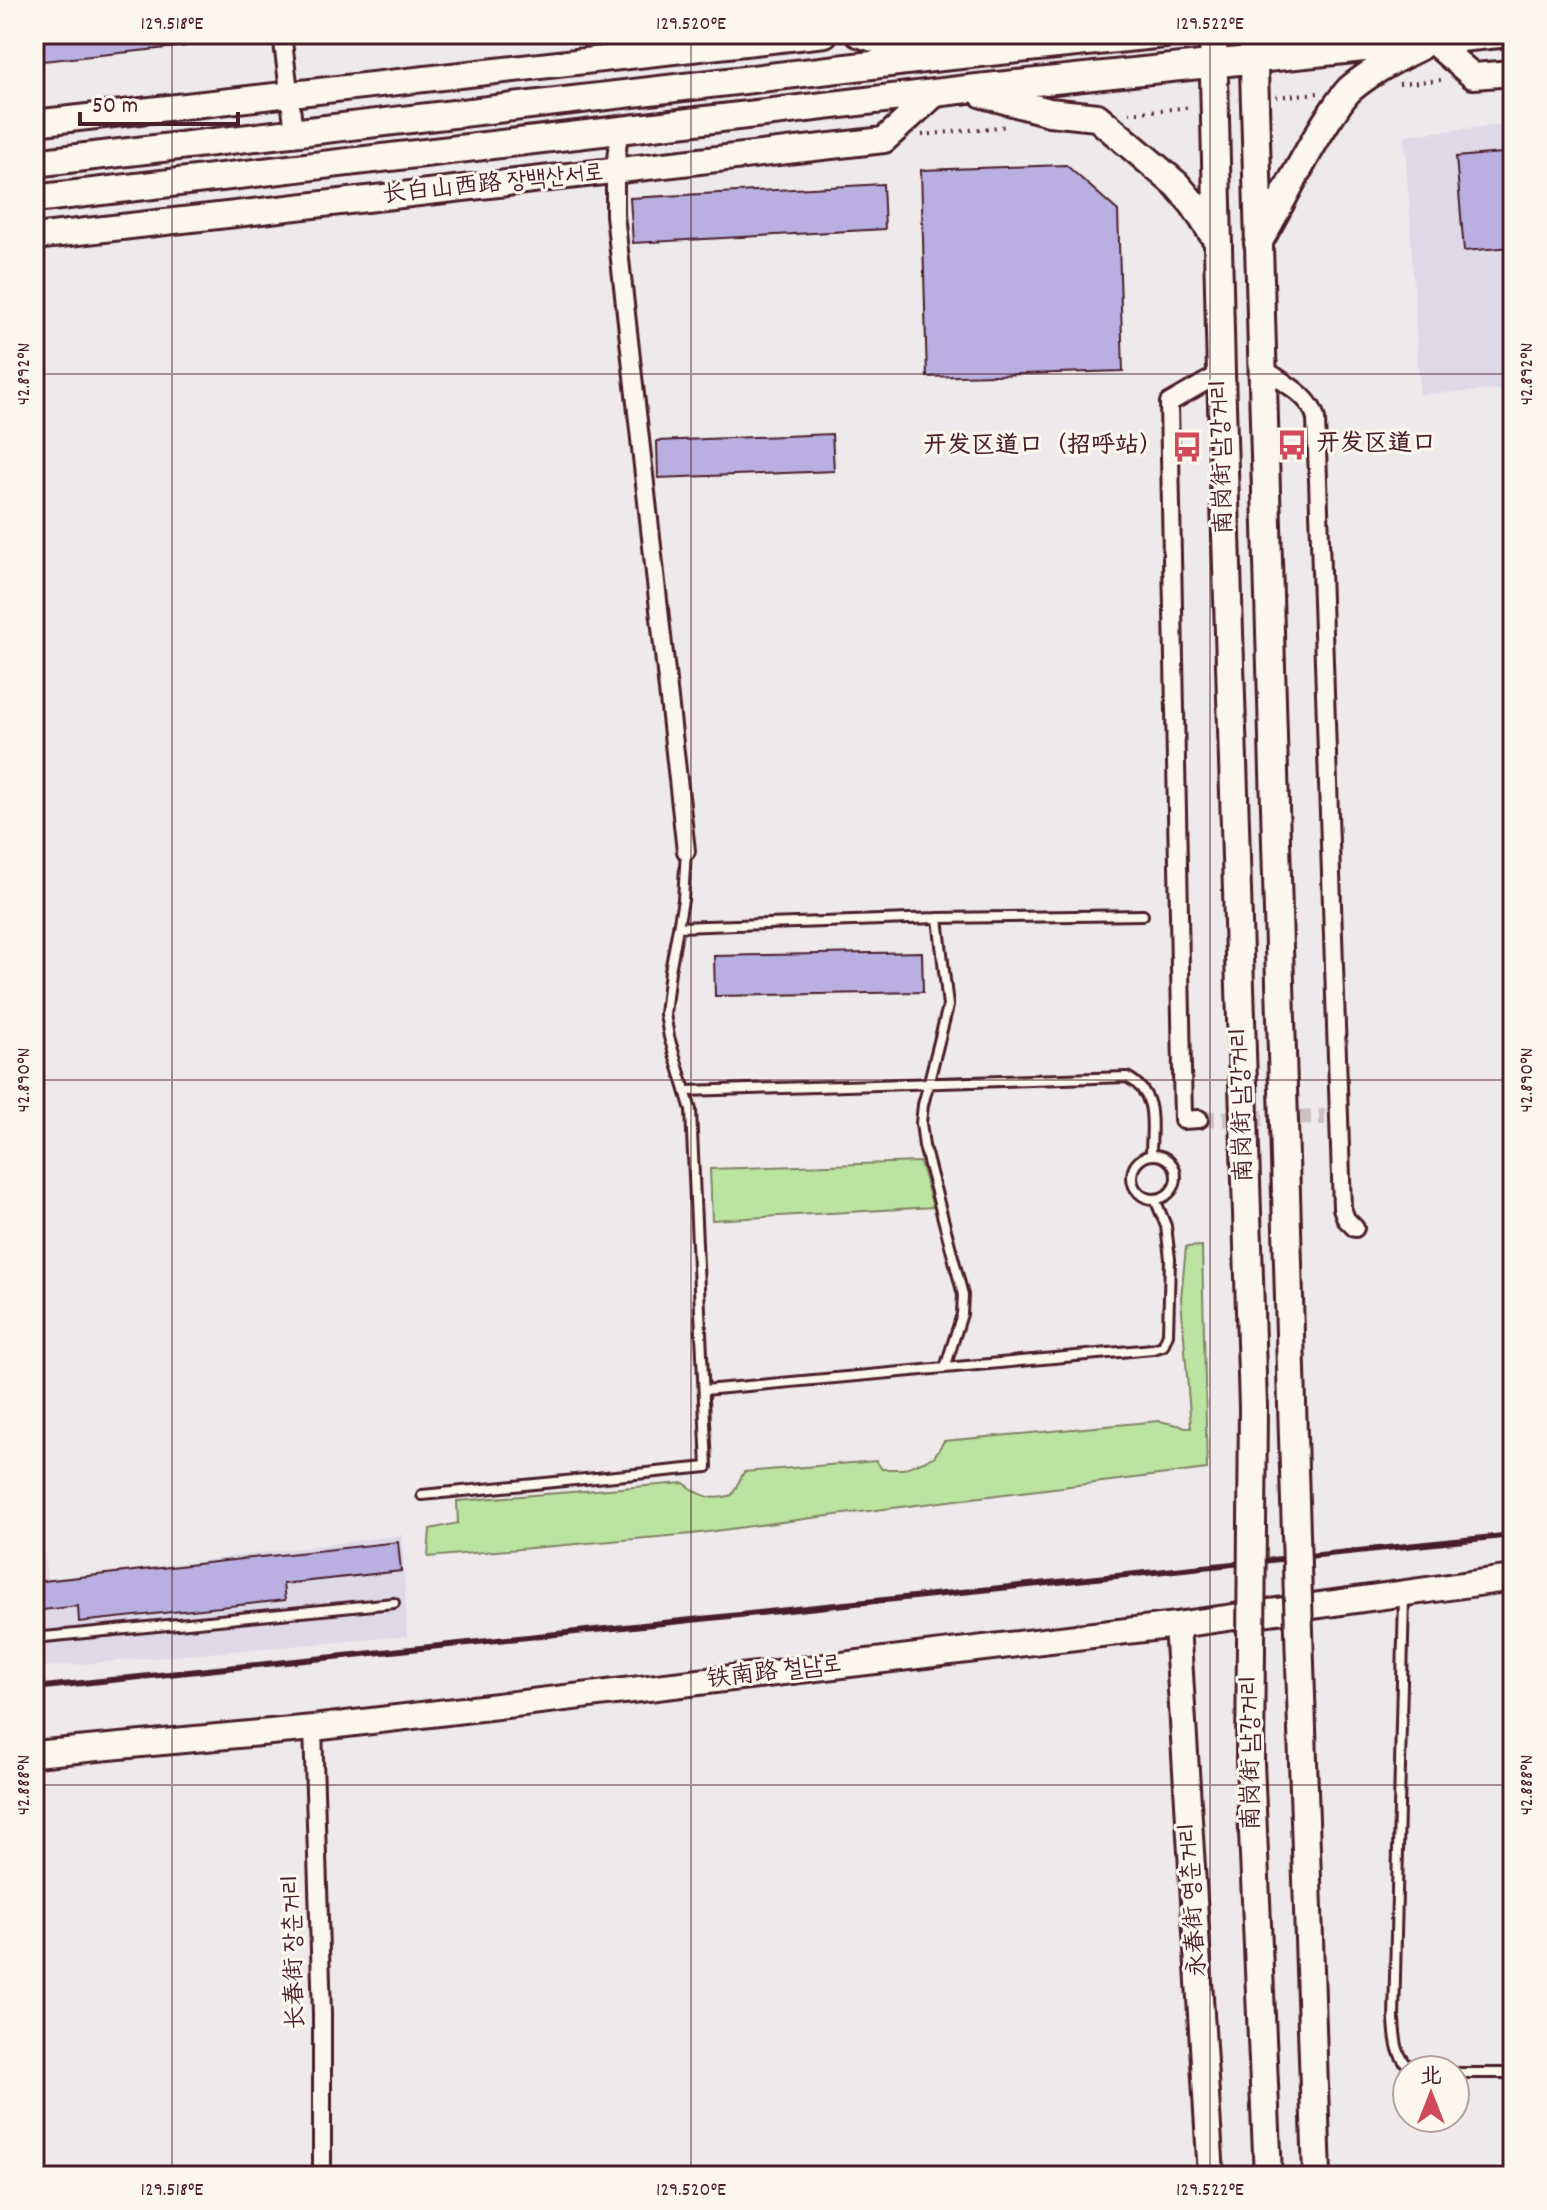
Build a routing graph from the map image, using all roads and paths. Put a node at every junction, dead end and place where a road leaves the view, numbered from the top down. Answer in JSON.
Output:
{"nodes":[{"id":1,"x":282,"y":34,"type":"edge"},
{"id":2,"x":825,"y":34,"type":"edge"},
{"id":3,"x":858,"y":34,"type":"edge"},
{"id":4,"x":1016,"y":34,"type":"edge"},
{"id":5,"x":1165,"y":34,"type":"edge"},
{"id":6,"x":1213,"y":34,"type":"edge"},
{"id":7,"x":1499,"y":34,"type":"edge"},
{"id":8,"x":1432,"y":41,"type":"junction"},
{"id":9,"x":930,"y":46,"type":"edge"},
{"id":10,"x":1254,"y":46,"type":"edge"},
{"id":11,"x":988,"y":52,"type":"junction"},
{"id":12,"x":1213,"y":63,"type":"junction"},
{"id":13,"x":1513,"y":73,"type":"edge"},
{"id":14,"x":1473,"y":76,"type":"junction"},
{"id":15,"x":1396,"y":85,"type":"dead end"},
{"id":16,"x":968,"y":89,"type":"junction"},
{"id":17,"x":1350,"y":89,"type":"junction"},
{"id":18,"x":935,"y":94,"type":"junction"},
{"id":19,"x":289,"y":96,"type":"junction"},
{"id":20,"x":1255,"y":100,"type":"junction"},
{"id":21,"x":1214,"y":104,"type":"junction"},
{"id":22,"x":1097,"y":117,"type":"junction"},
{"id":23,"x":34,"y":123,"type":"edge"},
{"id":24,"x":1021,"y":125,"type":"dead end"},
{"id":25,"x":619,"y":130,"type":"junction"},
{"id":26,"x":294,"y":132,"type":"junction"},
{"id":27,"x":884,"y":140,"type":"junction"},
{"id":28,"x":34,"y":163,"type":"edge"},
{"id":29,"x":615,"y":171,"type":"junction"},
{"id":30,"x":34,"y":199,"type":"edge"},
{"id":31,"x":34,"y":237,"type":"edge"},
{"id":32,"x":1218,"y":243,"type":"junction"},
{"id":33,"x":1258,"y":243,"type":"junction"},
{"id":34,"x":1263,"y":368,"type":"junction"},
{"id":35,"x":1221,"y":373,"type":"junction"},
{"id":36,"x":686,"y":851,"type":"joint"},
{"id":37,"x":1143,"y":915,"type":"dead end"},
{"id":38,"x":938,"y":918,"type":"junction"},
{"id":39,"x":678,"y":927,"type":"junction"},
{"id":40,"x":929,"y":1083,"type":"junction"},
{"id":41,"x":686,"y":1091,"type":"junction"},
{"id":42,"x":1199,"y":1119,"type":"dead end"},
{"id":43,"x":1151,"y":1155,"type":"junction"},
{"id":44,"x":1155,"y":1199,"type":"junction"},
{"id":45,"x":1355,"y":1228,"type":"dead end"},
{"id":46,"x":945,"y":1368,"type":"junction"},
{"id":47,"x":704,"y":1390,"type":"junction"},
{"id":48,"x":422,"y":1495,"type":"dead end"},
{"id":49,"x":1513,"y":1578,"type":"edge"},
{"id":50,"x":1404,"y":1592,"type":"junction"},
{"id":51,"x":394,"y":1603,"type":"dead end"},
{"id":52,"x":1177,"y":1625,"type":"junction"},
{"id":53,"x":34,"y":1638,"type":"edge"},
{"id":54,"x":313,"y":1728,"type":"junction"},
{"id":55,"x":34,"y":1754,"type":"edge"},
{"id":56,"x":1400,"y":2054,"type":"edge"},
{"id":57,"x":1471,"y":2073,"type":"edge"},
{"id":58,"x":1513,"y":2073,"type":"edge"},
{"id":59,"x":322,"y":2176,"type":"edge"},
{"id":60,"x":1211,"y":2176,"type":"edge"},
{"id":61,"x":1268,"y":2176,"type":"edge"},
{"id":62,"x":1317,"y":2176,"type":"edge"}],
"edges":[{"from":1,"to":19,"type":"street"},
{"from":2,"to":19,"type":"street"},
{"from":3,"to":9,"type":"street"},
{"from":4,"to":11,"type":"main road"},
{"from":5,"to":11,"type":"main road"},
{"from":6,"to":12,"type":"main road","name":"南岗街 남강거리"},
{"from":7,"to":8,"type":"main road","name":"长白山西路 장백산서로"},
{"from":8,"to":10,"type":"main road","name":"长白山西路 장백산서로"},
{"from":8,"to":14,"type":"street"},
{"from":8,"to":17,"type":"main road"},
{"from":9,"to":11,"type":"main road"},
{"from":9,"to":26,"type":"main road"},
{"from":10,"to":12,"type":"main road","name":"长白山西路 장백산서로"},
{"from":10,"to":20,"type":"main road","name":"南岗街 남강거리"},
{"from":12,"to":16,"type":"main road","name":"长白山西路 장백산서로"},
{"from":12,"to":21,"type":"main road","name":"南岗街 남강거리"},
{"from":13,"to":14,"type":"street"},
{"from":14,"to":15,"type":"path"},
{"from":16,"to":18,"type":"main road","name":"长白山西路 장백산서로"},
{"from":16,"to":22,"type":"main road"},
{"from":17,"to":20,"type":"path"},
{"from":17,"to":33,"type":"main road"},
{"from":18,"to":25,"type":"main road","name":"长白山西路 장백산서로"},
{"from":18,"to":27,"type":"street"},
{"from":19,"to":23,"type":"street"},
{"from":19,"to":26,"type":"street"},
{"from":20,"to":33,"type":"main road","name":"南岗街 남강거리"},
{"from":21,"to":22,"type":"path"},
{"from":21,"to":32,"type":"main road","name":"南岗街 남강거리"},
{"from":22,"to":32,"type":"main road"},
{"from":24,"to":27,"type":"path"},
{"from":25,"to":29,"type":"street"},
{"from":25,"to":30,"type":"main road","name":"长白山西路 장백산서로"},
{"from":26,"to":28,"type":"main road"},
{"from":27,"to":29,"type":"street","name":"长白山西路 장백산서로"},
{"from":29,"to":31,"type":"street","name":"长白山西路 장백산서로"},
{"from":29,"to":36,"type":"street"},
{"from":32,"to":35,"type":"main road","name":"南岗街 남강거리"},
{"from":33,"to":34,"type":"main road","name":"南岗街 남강거리"},
{"from":34,"to":45,"type":"street"},
{"from":34,"to":62,"type":"main road","name":"南岗街 남강거리","bridge":true},
{"from":35,"to":42,"type":"street"},
{"from":35,"to":61,"type":"main road","name":"南岗街 남강거리","bridge":true},
{"from":36,"to":39,"type":"lane"},
{"from":37,"to":38,"type":"lane"},
{"from":38,"to":39,"type":"lane"},
{"from":38,"to":40,"type":"lane"},
{"from":39,"to":41,"type":"lane"},
{"from":40,"to":41,"type":"lane"},
{"from":40,"to":43,"type":"lane"},
{"from":40,"to":46,"type":"lane"},
{"from":41,"to":47,"type":"lane"},
{"from":43,"to":44,"type":"lane"},
{"from":43,"to":44,"type":"lane"},
{"from":44,"to":46,"type":"lane"},
{"from":46,"to":47,"type":"lane"},
{"from":47,"to":48,"type":"lane"},
{"from":49,"to":50,"type":"street","name":"铁南路 철남로"},
{"from":50,"to":52,"type":"street","name":"铁南路 철남로"},
{"from":50,"to":56,"type":"lane"},
{"from":51,"to":53,"type":"lane"},
{"from":52,"to":54,"type":"street","name":"铁南路 철남로"},
{"from":52,"to":60,"type":"street","name":"永春街 영춘거리"},
{"from":54,"to":55,"type":"street","name":"铁南路 철남로"},
{"from":54,"to":59,"type":"street","name":"长春街 장춘거리"},
{"from":57,"to":58,"type":"lane"}]}
